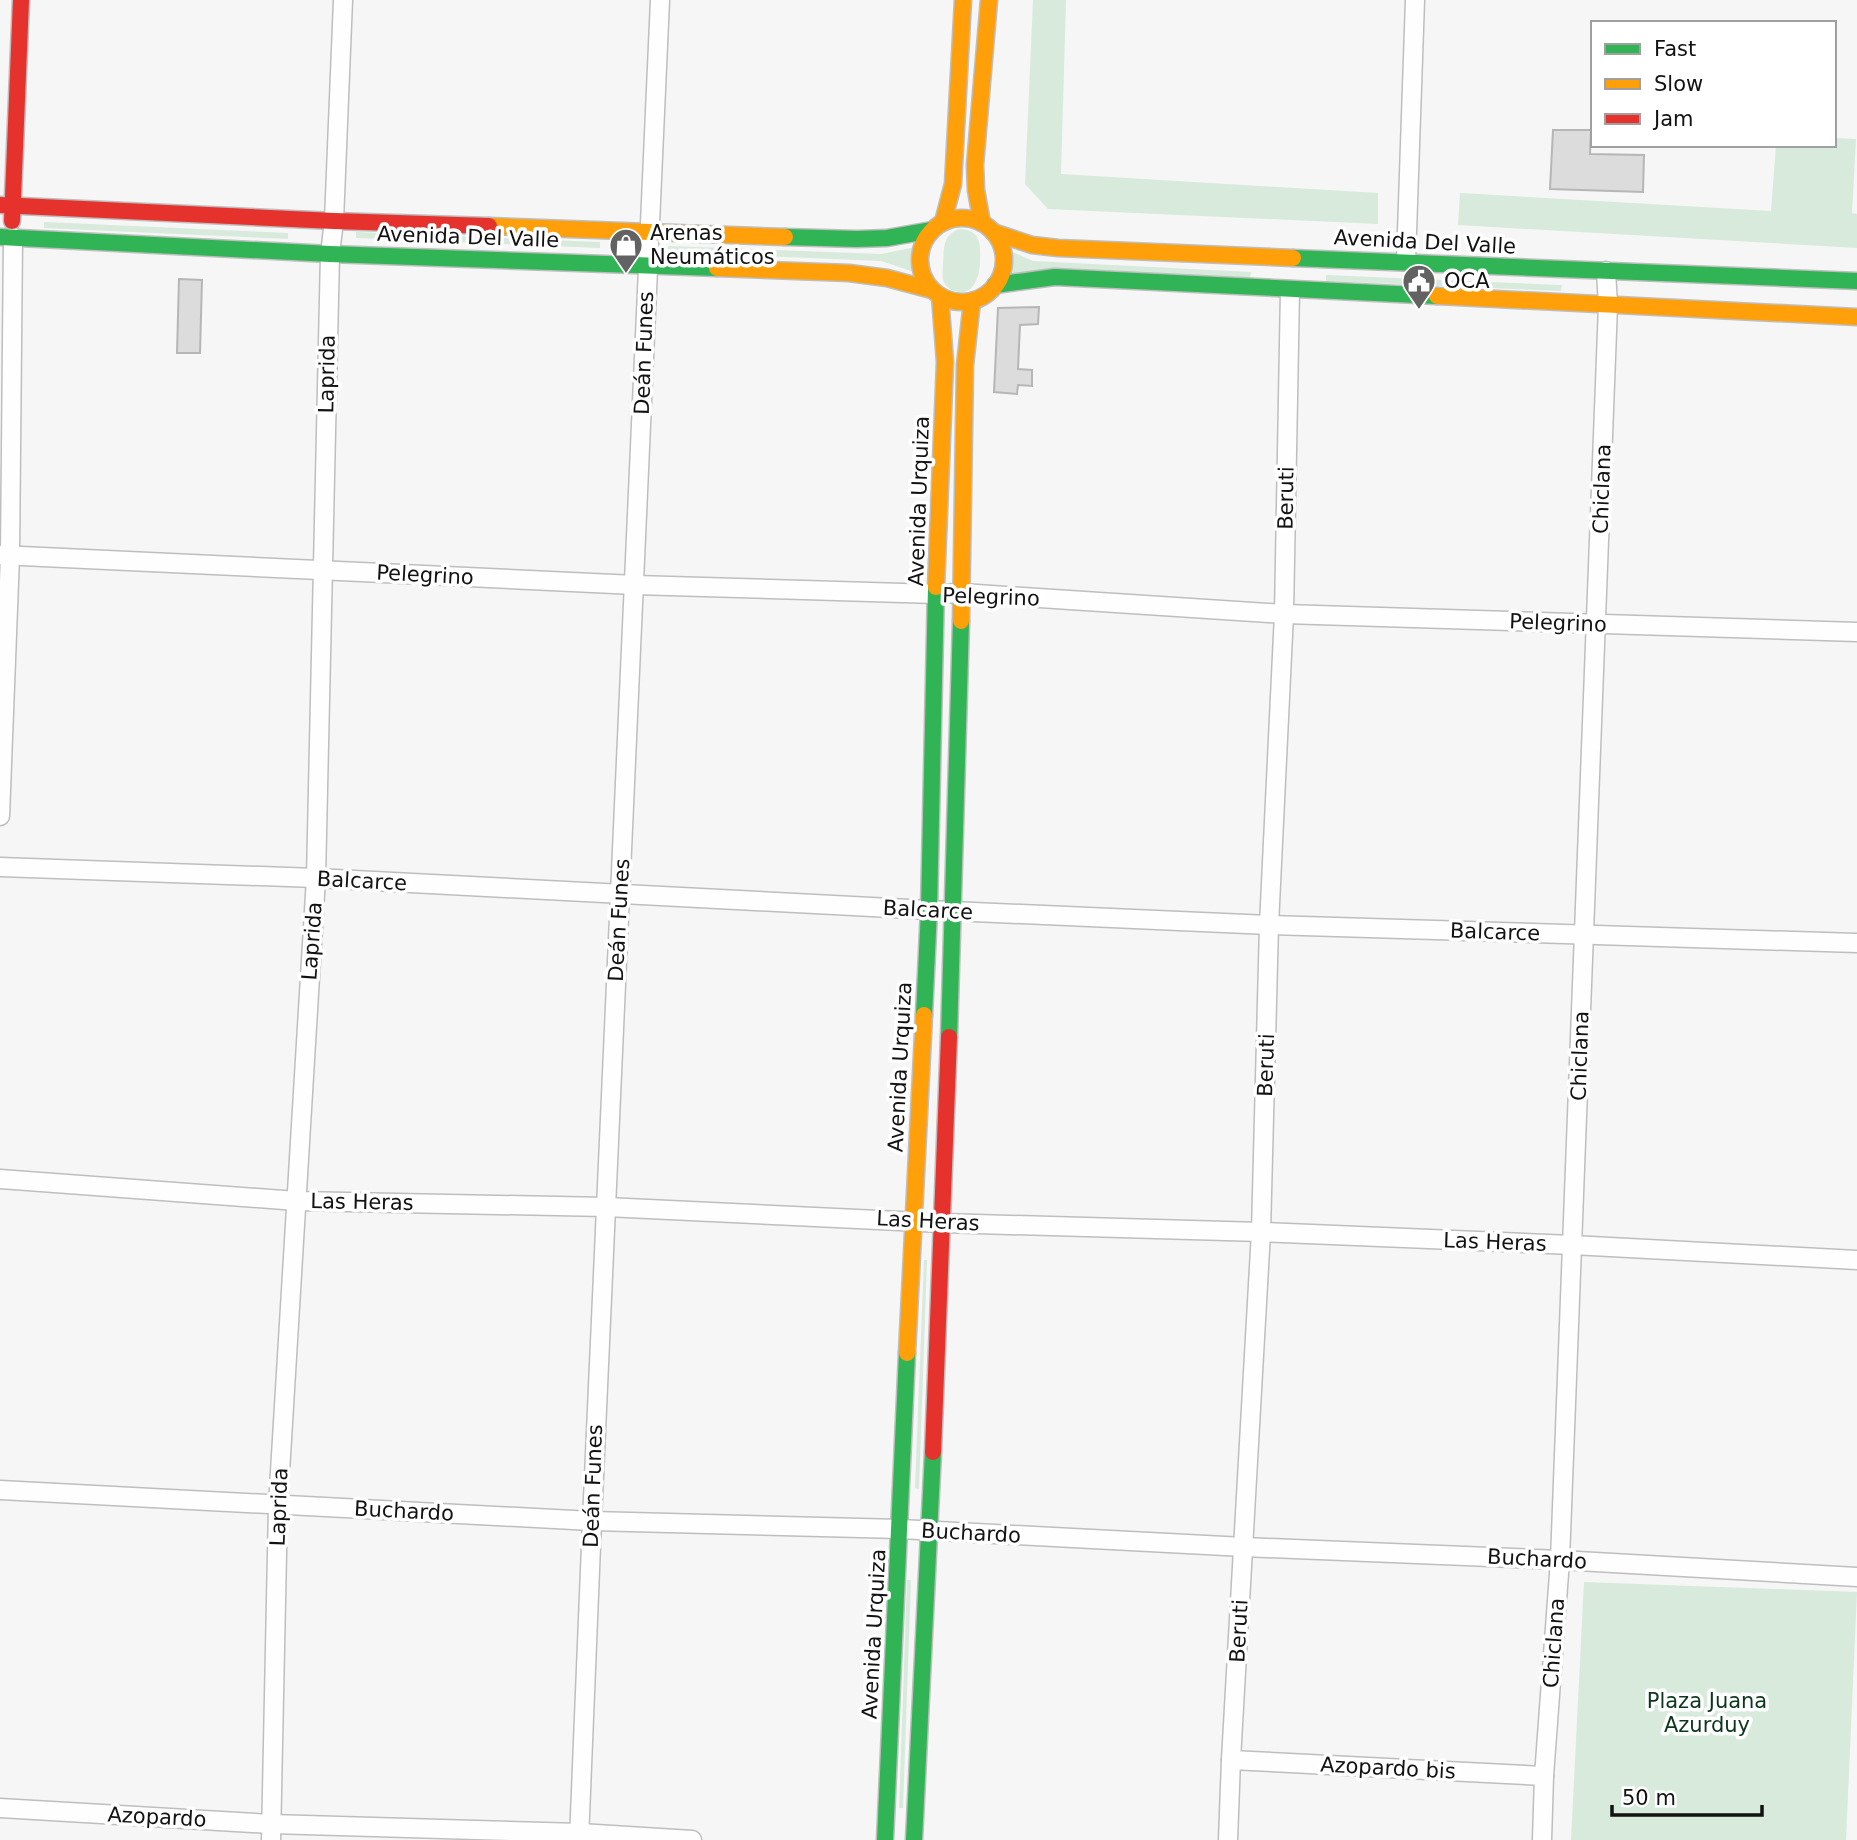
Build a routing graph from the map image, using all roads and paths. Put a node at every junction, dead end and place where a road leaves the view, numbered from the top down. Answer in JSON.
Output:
{"nodes":[{"id":1,"x":21,"y":0,"type":"edge"},
{"id":2,"x":343,"y":0,"type":"edge"},
{"id":3,"x":660,"y":0,"type":"edge"},
{"id":4,"x":963,"y":0,"type":"edge"},
{"id":5,"x":989,"y":0,"type":"edge"},
{"id":6,"x":1415,"y":0,"type":"edge"},
{"id":7,"x":6,"y":206,"type":"edge"},
{"id":8,"x":334,"y":221,"type":"junction"},
{"id":9,"x":937,"y":226,"type":"junction"},
{"id":10,"x":988,"y":228,"type":"junction"},
{"id":11,"x":650,"y":232,"type":"junction"},
{"id":12,"x":7,"y":237,"type":"edge"},
{"id":13,"x":330,"y":254,"type":"junction"},
{"id":14,"x":1406,"y":261,"type":"junction"},
{"id":15,"x":647,"y":265,"type":"junction"},
{"id":16,"x":1606,"y":271,"type":"junction"},
{"id":17,"x":1857,"y":281,"type":"edge"},
{"id":18,"x":995,"y":285,"type":"junction"},
{"id":19,"x":1290,"y":289,"type":"junction"},
{"id":20,"x":936,"y":293,"type":"junction"},
{"id":21,"x":972,"y":301,"type":"junction"},
{"id":22,"x":1608,"y":305,"type":"junction"},
{"id":23,"x":1857,"y":317,"type":"edge"},
{"id":24,"x":5,"y":556,"type":"edge"},
{"id":25,"x":322,"y":570,"type":"junction"},
{"id":26,"x":635,"y":585,"type":"junction"},
{"id":27,"x":962,"y":593,"type":"junction"},
{"id":28,"x":936,"y":594,"type":"junction"},
{"id":29,"x":1284,"y":614,"type":"junction"},
{"id":30,"x":1597,"y":625,"type":"junction"},
{"id":31,"x":1857,"y":632,"type":"edge"},
{"id":32,"x":0,"y":816,"type":"edge"},
{"id":33,"x":0,"y":867,"type":"edge"},
{"id":34,"x":316,"y":878,"type":"junction"},
{"id":35,"x":621,"y":895,"type":"junction"},
{"id":36,"x":929,"y":910,"type":"junction"},
{"id":37,"x":954,"y":911,"type":"junction"},
{"id":38,"x":1269,"y":925,"type":"junction"},
{"id":39,"x":1585,"y":935,"type":"junction"},
{"id":40,"x":1857,"y":943,"type":"edge"},
{"id":41,"x":0,"y":1179,"type":"edge"},
{"id":42,"x":296,"y":1201,"type":"junction"},
{"id":43,"x":606,"y":1208,"type":"junction"},
{"id":44,"x":913,"y":1221,"type":"junction"},
{"id":45,"x":942,"y":1223,"type":"junction"},
{"id":46,"x":1261,"y":1232,"type":"junction"},
{"id":47,"x":1572,"y":1245,"type":"junction"},
{"id":48,"x":1857,"y":1260,"type":"edge"},
{"id":49,"x":0,"y":1490,"type":"edge"},
{"id":50,"x":278,"y":1505,"type":"junction"},
{"id":51,"x":592,"y":1521,"type":"junction"},
{"id":52,"x":900,"y":1529,"type":"junction"},
{"id":53,"x":930,"y":1531,"type":"junction"},
{"id":54,"x":1244,"y":1547,"type":"junction"},
{"id":55,"x":1560,"y":1560,"type":"junction"},
{"id":56,"x":1857,"y":1577,"type":"edge"},
{"id":57,"x":1231,"y":1760,"type":"junction"},
{"id":58,"x":1544,"y":1776,"type":"junction"},
{"id":59,"x":0,"y":1808,"type":"edge"},
{"id":60,"x":271,"y":1832,"type":"edge"},
{"id":61,"x":580,"y":1837,"type":"edge"},
{"id":62,"x":692,"y":1840,"type":"edge"},
{"id":63,"x":885,"y":1840,"type":"edge"},
{"id":64,"x":914,"y":1840,"type":"edge"},
{"id":65,"x":1228,"y":1840,"type":"edge"},
{"id":66,"x":1542,"y":1840,"type":"edge"}],
"edges":[{"from":1,"to":7,"type":"main road"},
{"from":2,"to":8,"type":"street","name":"Laprida"},
{"from":3,"to":11,"type":"street","name":"Deán Funes"},
{"from":4,"to":9,"type":"main road"},
{"from":5,"to":10,"type":"main road"},
{"from":6,"to":14,"type":"street"},
{"from":7,"to":8,"type":"main road","name":"Avenida Del Valle"},
{"from":7,"to":12,"type":"main road"},
{"from":8,"to":11,"type":"main road","name":"Avenida Del Valle"},
{"from":8,"to":13,"type":"street","name":"Laprida"},
{"from":9,"to":10,"type":"main road"},
{"from":9,"to":11,"type":"main road","name":"Avenida Del Valle"},
{"from":9,"to":20,"type":"main road"},
{"from":10,"to":14,"type":"main road","name":"Avenida Del Valle"},
{"from":10,"to":18,"type":"main road"},
{"from":11,"to":15,"type":"street","name":"Deán Funes"},
{"from":12,"to":13,"type":"main road","name":"Avenida Del Valle"},
{"from":12,"to":24,"type":"street"},
{"from":13,"to":15,"type":"main road","name":"Avenida Del Valle"},
{"from":13,"to":25,"type":"street","name":"Laprida"},
{"from":14,"to":16,"type":"main road","name":"Avenida Del Valle"},
{"from":15,"to":20,"type":"main road","name":"Avenida Del Valle"},
{"from":15,"to":26,"type":"street","name":"Deán Funes"},
{"from":16,"to":17,"type":"main road","name":"Avenida Del Valle"},
{"from":16,"to":22,"type":"street","name":"Chiclana"},
{"from":18,"to":19,"type":"main road"},
{"from":18,"to":21,"type":"main road"},
{"from":19,"to":22,"type":"main road"},
{"from":19,"to":29,"type":"street","name":"Beruti"},
{"from":20,"to":21,"type":"main road"},
{"from":20,"to":28,"type":"main road","name":"Avenida Urquiza"},
{"from":21,"to":27,"type":"main road"},
{"from":22,"to":23,"type":"main road"},
{"from":22,"to":30,"type":"street","name":"Chiclana"},
{"from":24,"to":25,"type":"street","name":"Pelegrino"},
{"from":24,"to":32,"type":"street"},
{"from":25,"to":26,"type":"street","name":"Pelegrino"},
{"from":25,"to":34,"type":"street","name":"Laprida"},
{"from":26,"to":28,"type":"street","name":"Pelegrino"},
{"from":26,"to":35,"type":"street","name":"Deán Funes"},
{"from":27,"to":28,"type":"street","name":"Pelegrino"},
{"from":27,"to":29,"type":"street","name":"Pelegrino"},
{"from":27,"to":37,"type":"main road"},
{"from":28,"to":36,"type":"main road","name":"Avenida Urquiza"},
{"from":29,"to":30,"type":"street","name":"Pelegrino"},
{"from":29,"to":38,"type":"street","name":"Beruti"},
{"from":30,"to":31,"type":"street","name":"Pelegrino"},
{"from":30,"to":39,"type":"street","name":"Chiclana"},
{"from":33,"to":34,"type":"street","name":"Balcarce"},
{"from":34,"to":35,"type":"street","name":"Balcarce"},
{"from":34,"to":42,"type":"street","name":"Laprida"},
{"from":35,"to":36,"type":"street","name":"Balcarce"},
{"from":35,"to":43,"type":"street","name":"Deán Funes"},
{"from":36,"to":37,"type":"street","name":"Balcarce"},
{"from":36,"to":44,"type":"main road","name":"Avenida Urquiza"},
{"from":37,"to":38,"type":"street","name":"Balcarce"},
{"from":37,"to":45,"type":"main road"},
{"from":38,"to":39,"type":"street","name":"Balcarce"},
{"from":38,"to":46,"type":"street","name":"Beruti"},
{"from":39,"to":40,"type":"street","name":"Balcarce"},
{"from":39,"to":47,"type":"street","name":"Chiclana"},
{"from":41,"to":42,"type":"street","name":"Las Heras"},
{"from":42,"to":43,"type":"street","name":"Las Heras"},
{"from":42,"to":50,"type":"street","name":"Laprida"},
{"from":43,"to":44,"type":"street","name":"Las Heras"},
{"from":43,"to":51,"type":"street","name":"Deán Funes"},
{"from":44,"to":45,"type":"street","name":"Las Heras"},
{"from":44,"to":52,"type":"main road","name":"Avenida Urquiza"},
{"from":45,"to":46,"type":"street","name":"Las Heras"},
{"from":45,"to":53,"type":"main road"},
{"from":46,"to":47,"type":"street","name":"Las Heras"},
{"from":46,"to":54,"type":"street","name":"Beruti"},
{"from":47,"to":48,"type":"street","name":"Las Heras"},
{"from":47,"to":55,"type":"street","name":"Chiclana"},
{"from":49,"to":50,"type":"street","name":"Buchardo"},
{"from":50,"to":51,"type":"street","name":"Buchardo"},
{"from":50,"to":60,"type":"street","name":"Laprida"},
{"from":51,"to":52,"type":"street","name":"Buchardo"},
{"from":51,"to":61,"type":"street","name":"Deán Funes"},
{"from":52,"to":53,"type":"street","name":"Buchardo"},
{"from":52,"to":63,"type":"main road","name":"Avenida Urquiza"},
{"from":53,"to":54,"type":"street","name":"Buchardo"},
{"from":53,"to":64,"type":"main road"},
{"from":54,"to":55,"type":"street","name":"Buchardo"},
{"from":54,"to":57,"type":"street","name":"Beruti"},
{"from":55,"to":56,"type":"street","name":"Buchardo"},
{"from":55,"to":58,"type":"street","name":"Chiclana"},
{"from":57,"to":58,"type":"street","name":"Azopardo bis"},
{"from":57,"to":65,"type":"street","name":"Beruti"},
{"from":58,"to":66,"type":"street","name":"Chiclana"},
{"from":59,"to":60,"type":"street","name":"Azopardo"},
{"from":60,"to":61,"type":"street","name":"Azopardo"},
{"from":61,"to":62,"type":"street","name":"Azopardo"}]}
